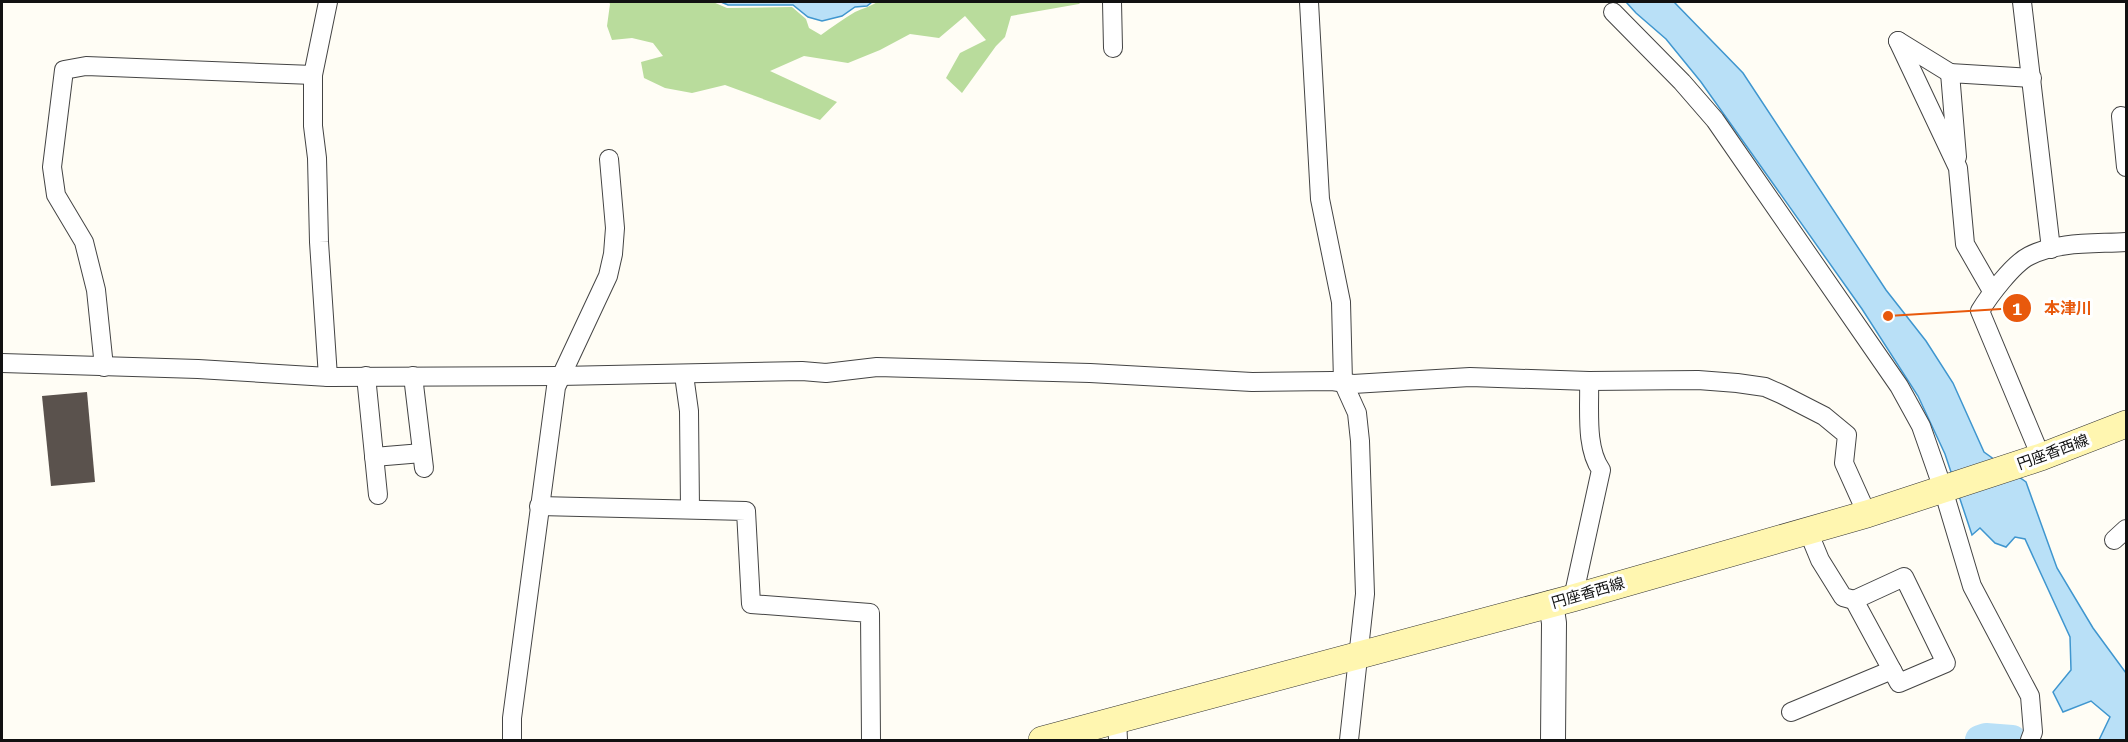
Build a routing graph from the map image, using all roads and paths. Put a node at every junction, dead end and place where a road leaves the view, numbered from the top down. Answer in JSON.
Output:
{"nodes":[{"id":1,"x":328,"y":2,"type":"edge"},
{"id":2,"x":1112,"y":2,"type":"edge"},
{"id":3,"x":1308,"y":2,"type":"edge"},
{"id":4,"x":2022,"y":2,"type":"edge"},
{"id":5,"x":1612,"y":12,"type":"dead end"},
{"id":6,"x":1113,"y":48,"type":"dead end"},
{"id":7,"x":1950,"y":73,"type":"junction"},
{"id":8,"x":313,"y":75,"type":"junction"},
{"id":9,"x":2032,"y":78,"type":"junction"},
{"id":10,"x":2121,"y":116,"type":"dead end"},
{"id":11,"x":609,"y":159,"type":"dead end"},
{"id":12,"x":2127,"y":167,"type":"edge"},
{"id":13,"x":1958,"y":168,"type":"junction"},
{"id":14,"x":2127,"y":242,"type":"edge"},
{"id":15,"x":2051,"y":249,"type":"junction"},
{"id":16,"x":1992,"y":291,"type":"junction"},
{"id":17,"x":2,"y":363,"type":"edge"},
{"id":18,"x":104,"y":367,"type":"junction"},
{"id":19,"x":684,"y":375,"type":"junction"},
{"id":20,"x":366,"y":376,"type":"junction"},
{"id":21,"x":413,"y":376,"type":"junction"},
{"id":22,"x":560,"y":376,"type":"junction"},
{"id":23,"x":328,"y":377,"type":"junction"},
{"id":24,"x":1589,"y":381,"type":"junction"},
{"id":25,"x":1343,"y":382,"type":"junction"},
{"id":26,"x":2127,"y":424,"type":"edge"},
{"id":27,"x":374,"y":457,"type":"junction"},
{"id":28,"x":2041,"y":457,"type":"junction"},
{"id":29,"x":1943,"y":489,"type":"junction"},
{"id":30,"x":378,"y":495,"type":"dead end"},
{"id":31,"x":540,"y":506,"type":"junction"},
{"id":32,"x":690,"y":509,"type":"junction"},
{"id":33,"x":1866,"y":514,"type":"junction"},
{"id":34,"x":1808,"y":531,"type":"junction"},
{"id":35,"x":1854,"y":600,"type":"junction"},
{"id":36,"x":1562,"y":601,"type":"junction"},
{"id":37,"x":1358,"y":655,"type":"junction"},
{"id":38,"x":1892,"y":670,"type":"junction"},
{"id":39,"x":1791,"y":712,"type":"dead end"},
{"id":40,"x":1118,"y":730,"type":"edge"},
{"id":41,"x":2031,"y":736,"type":"edge"},
{"id":42,"x":1059,"y":738,"type":"edge"},
{"id":43,"x":512,"y":741,"type":"edge"},
{"id":44,"x":871,"y":741,"type":"edge"},
{"id":45,"x":1349,"y":741,"type":"edge"},
{"id":46,"x":1552,"y":741,"type":"edge"}],
"edges":[{"from":1,"to":8,"type":"street"},
{"from":2,"to":6,"type":"street"},
{"from":3,"to":25,"type":"street"},
{"from":4,"to":9,"type":"street"},
{"from":5,"to":29,"type":"street"},
{"from":7,"to":9,"type":"street"},
{"from":7,"to":13,"type":"street"},
{"from":7,"to":13,"type":"street"},
{"from":8,"to":18,"type":"street"},
{"from":8,"to":23,"type":"street"},
{"from":9,"to":15,"type":"street"},
{"from":10,"to":12,"type":"street"},
{"from":11,"to":22,"type":"street"},
{"from":13,"to":16,"type":"street"},
{"from":14,"to":15,"type":"street"},
{"from":15,"to":16,"type":"street"},
{"from":16,"to":28,"type":"street"},
{"from":17,"to":18,"type":"street"},
{"from":18,"to":23,"type":"street"},
{"from":19,"to":22,"type":"street"},
{"from":19,"to":25,"type":"street"},
{"from":19,"to":32,"type":"street"},
{"from":20,"to":21,"type":"street"},
{"from":20,"to":23,"type":"street"},
{"from":20,"to":27,"type":"street"},
{"from":21,"to":22,"type":"street"},
{"from":21,"to":27,"type":"street"},
{"from":22,"to":31,"type":"street"},
{"from":24,"to":25,"type":"street"},
{"from":24,"to":33,"type":"street"},
{"from":24,"to":36,"type":"street"},
{"from":25,"to":37,"type":"street"},
{"from":26,"to":28,"type":"main road","name":"円座香西線"},
{"from":27,"to":30,"type":"street"},
{"from":28,"to":29,"type":"main road","name":"円座香西線"},
{"from":29,"to":33,"type":"main road","name":"円座香西線"},
{"from":29,"to":41,"type":"street"},
{"from":31,"to":32,"type":"street"},
{"from":31,"to":43,"type":"street"},
{"from":32,"to":44,"type":"street"},
{"from":33,"to":34,"type":"main road","name":"円座香西線"},
{"from":34,"to":35,"type":"street"},
{"from":34,"to":36,"type":"main road","name":"円座香西線"},
{"from":35,"to":38,"type":"street"},
{"from":35,"to":38,"type":"street"},
{"from":36,"to":37,"type":"main road","name":"円座香西線"},
{"from":36,"to":46,"type":"street"},
{"from":37,"to":40,"type":"main road","name":"円座香西線"},
{"from":37,"to":45,"type":"street"},
{"from":38,"to":39,"type":"street"},
{"from":40,"to":42,"type":"main road","name":"円座香西線"}]}
